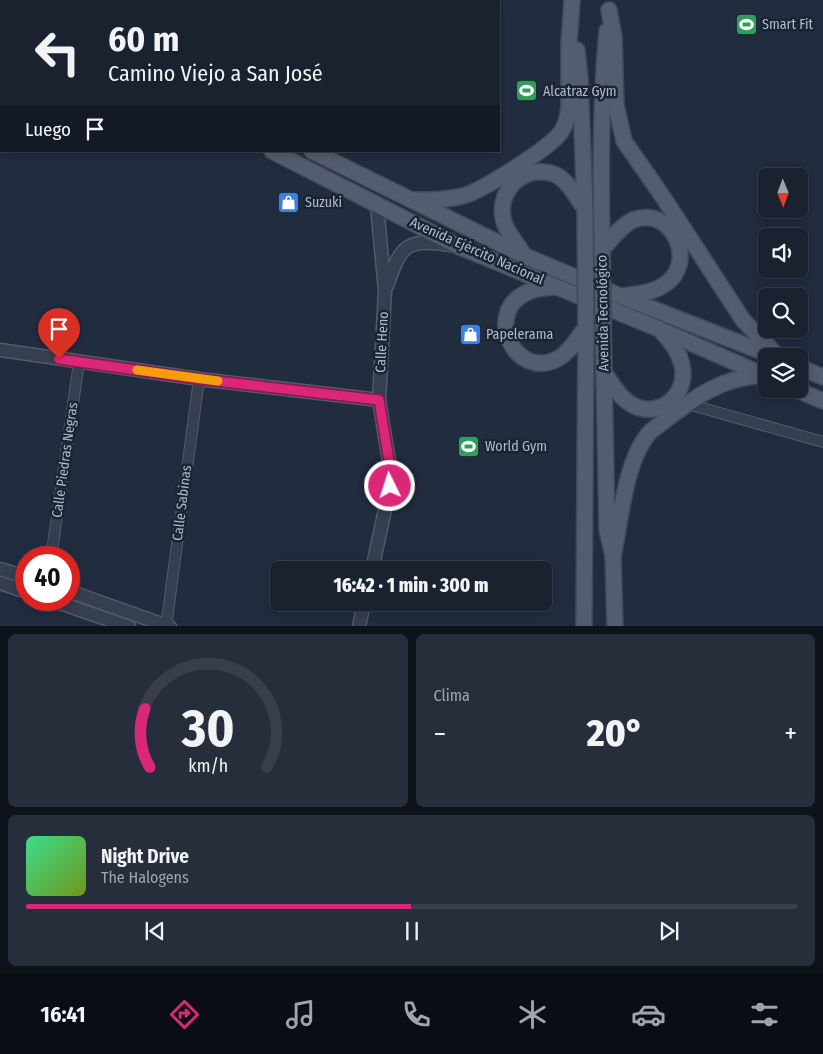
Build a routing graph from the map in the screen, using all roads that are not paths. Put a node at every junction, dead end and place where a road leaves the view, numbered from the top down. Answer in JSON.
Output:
{"nodes":[{"id":1,"x":572,"y":1,"type":"edge"},
{"id":2,"x":609,"y":5,"type":"edge"},
{"id":3,"x":274,"y":152,"type":"edge"},
{"id":4,"x":314,"y":152,"type":"edge"},
{"id":5,"x":409,"y":200,"type":"junction"},
{"id":6,"x":377,"y":205,"type":"junction"},
{"id":7,"x":584,"y":208,"type":"junction"},
{"id":8,"x":460,"y":247,"type":"junction"},
{"id":9,"x":602,"y":250,"type":"junction"},
{"id":10,"x":525,"y":256,"type":"junction"},
{"id":11,"x":556,"y":287,"type":"junction"},
{"id":12,"x":385,"y":291,"type":"junction"},
{"id":13,"x":620,"y":296,"type":"junction"},
{"id":14,"x":586,"y":327,"type":"junction"},
{"id":15,"x":659,"y":329,"type":"junction"},
{"id":16,"x":770,"y":348,"type":"edge"},
{"id":17,"x":0,"y":350,"type":"edge"},
{"id":18,"x":758,"y":350,"type":"edge"},
{"id":19,"x":79,"y":362,"type":"junction"},
{"id":20,"x":808,"y":371,"type":"edge"},
{"id":21,"x":604,"y":372,"type":"junction"},
{"id":22,"x":758,"y":372,"type":"edge"},
{"id":23,"x":758,"y":376,"type":"edge"},
{"id":24,"x":823,"y":377,"type":"edge"},
{"id":25,"x":199,"y":379,"type":"junction"},
{"id":26,"x":808,"y":395,"type":"edge"},
{"id":27,"x":379,"y":400,"type":"junction"},
{"id":28,"x":823,"y":401,"type":"edge"},
{"id":29,"x":688,"y":404,"type":"junction"},
{"id":30,"x":823,"y":442,"type":"edge"},
{"id":31,"x":53,"y":546,"type":"edge"},
{"id":32,"x":613,"y":556,"type":"junction"},
{"id":33,"x":374,"y":561,"type":"edge"},
{"id":34,"x":0,"y":569,"type":"edge"},
{"id":35,"x":15,"y":574,"type":"edge"},
{"id":36,"x":0,"y":584,"type":"edge"},
{"id":37,"x":15,"y":589,"type":"edge"},
{"id":38,"x":80,"y":595,"type":"edge"},
{"id":39,"x":80,"y":610,"type":"edge"},
{"id":40,"x":362,"y":611,"type":"edge"},
{"id":41,"x":129,"y":626,"type":"edge"},
{"id":42,"x":168,"y":626,"type":"edge"},
{"id":43,"x":359,"y":626,"type":"edge"},
{"id":44,"x":584,"y":626,"type":"edge"},
{"id":45,"x":615,"y":626,"type":"edge"}],
"edges":[{"from":1,"to":5,"type":"main road"},
{"from":1,"to":7,"type":"main road","name":"Avenida Tecnológico"},
{"from":2,"to":9,"type":"main road","name":"Avenida Tecnológico"},
{"from":2,"to":16,"type":"main road"},
{"from":3,"to":6,"type":"main road","name":"Avenida Ejército Nacional"},
{"from":4,"to":5,"type":"main road","name":"Avenida Ejército Nacional"},
{"from":5,"to":10,"type":"main road","name":"Avenida Ejército Nacional"},
{"from":6,"to":8,"type":"main road","name":"Avenida Ejército Nacional"},
{"from":6,"to":12,"type":"street","name":"Calle Heno"},
{"from":7,"to":10,"type":"main road"},
{"from":7,"to":14,"type":"main road","name":"Avenida Tecnológico","bridge":true},
{"from":8,"to":11,"type":"main road","name":"Avenida Ejército Nacional"},
{"from":8,"to":12,"type":"street","name":"Calle Heno"},
{"from":9,"to":13,"type":"main road"},
{"from":9,"to":21,"type":"main road","name":"Avenida Tecnológico","bridge":true},
{"from":10,"to":13,"type":"main road","name":"Avenida Ejército Nacional"},
{"from":11,"to":14,"type":"main road"},
{"from":11,"to":15,"type":"main road","name":"Avenida Ejército Nacional"},
{"from":12,"to":27,"type":"street","name":"Calle Heno"},
{"from":13,"to":18,"type":"main road","name":"Avenida Ejército Nacional"},
{"from":14,"to":44,"type":"main road","name":"Avenida Tecnológico"},
{"from":15,"to":21,"type":"main road"},
{"from":15,"to":22,"type":"main road","name":"Avenida Ejército Nacional"},
{"from":17,"to":19,"type":"street"},
{"from":19,"to":25,"type":"street"},
{"from":19,"to":31,"type":"street","name":"Calle Piedras Negras"},
{"from":20,"to":24,"type":"main road"},
{"from":21,"to":32,"type":"main road","name":"Avenida Tecnológico"},
{"from":23,"to":29,"type":"main road"},
{"from":25,"to":27,"type":"street"},
{"from":25,"to":42,"type":"street","name":"Calle Sabinas"},
{"from":26,"to":28,"type":"main road"},
{"from":27,"to":33,"type":"street","name":"Calle Heno"},
{"from":29,"to":30,"type":"street"},
{"from":29,"to":32,"type":"main road"},
{"from":32,"to":45,"type":"main road","name":"Avenida Tecnológico"},
{"from":34,"to":35,"type":"street"},
{"from":36,"to":37,"type":"street"},
{"from":38,"to":42,"type":"street"},
{"from":39,"to":41,"type":"street"},
{"from":40,"to":43,"type":"street"}]}
